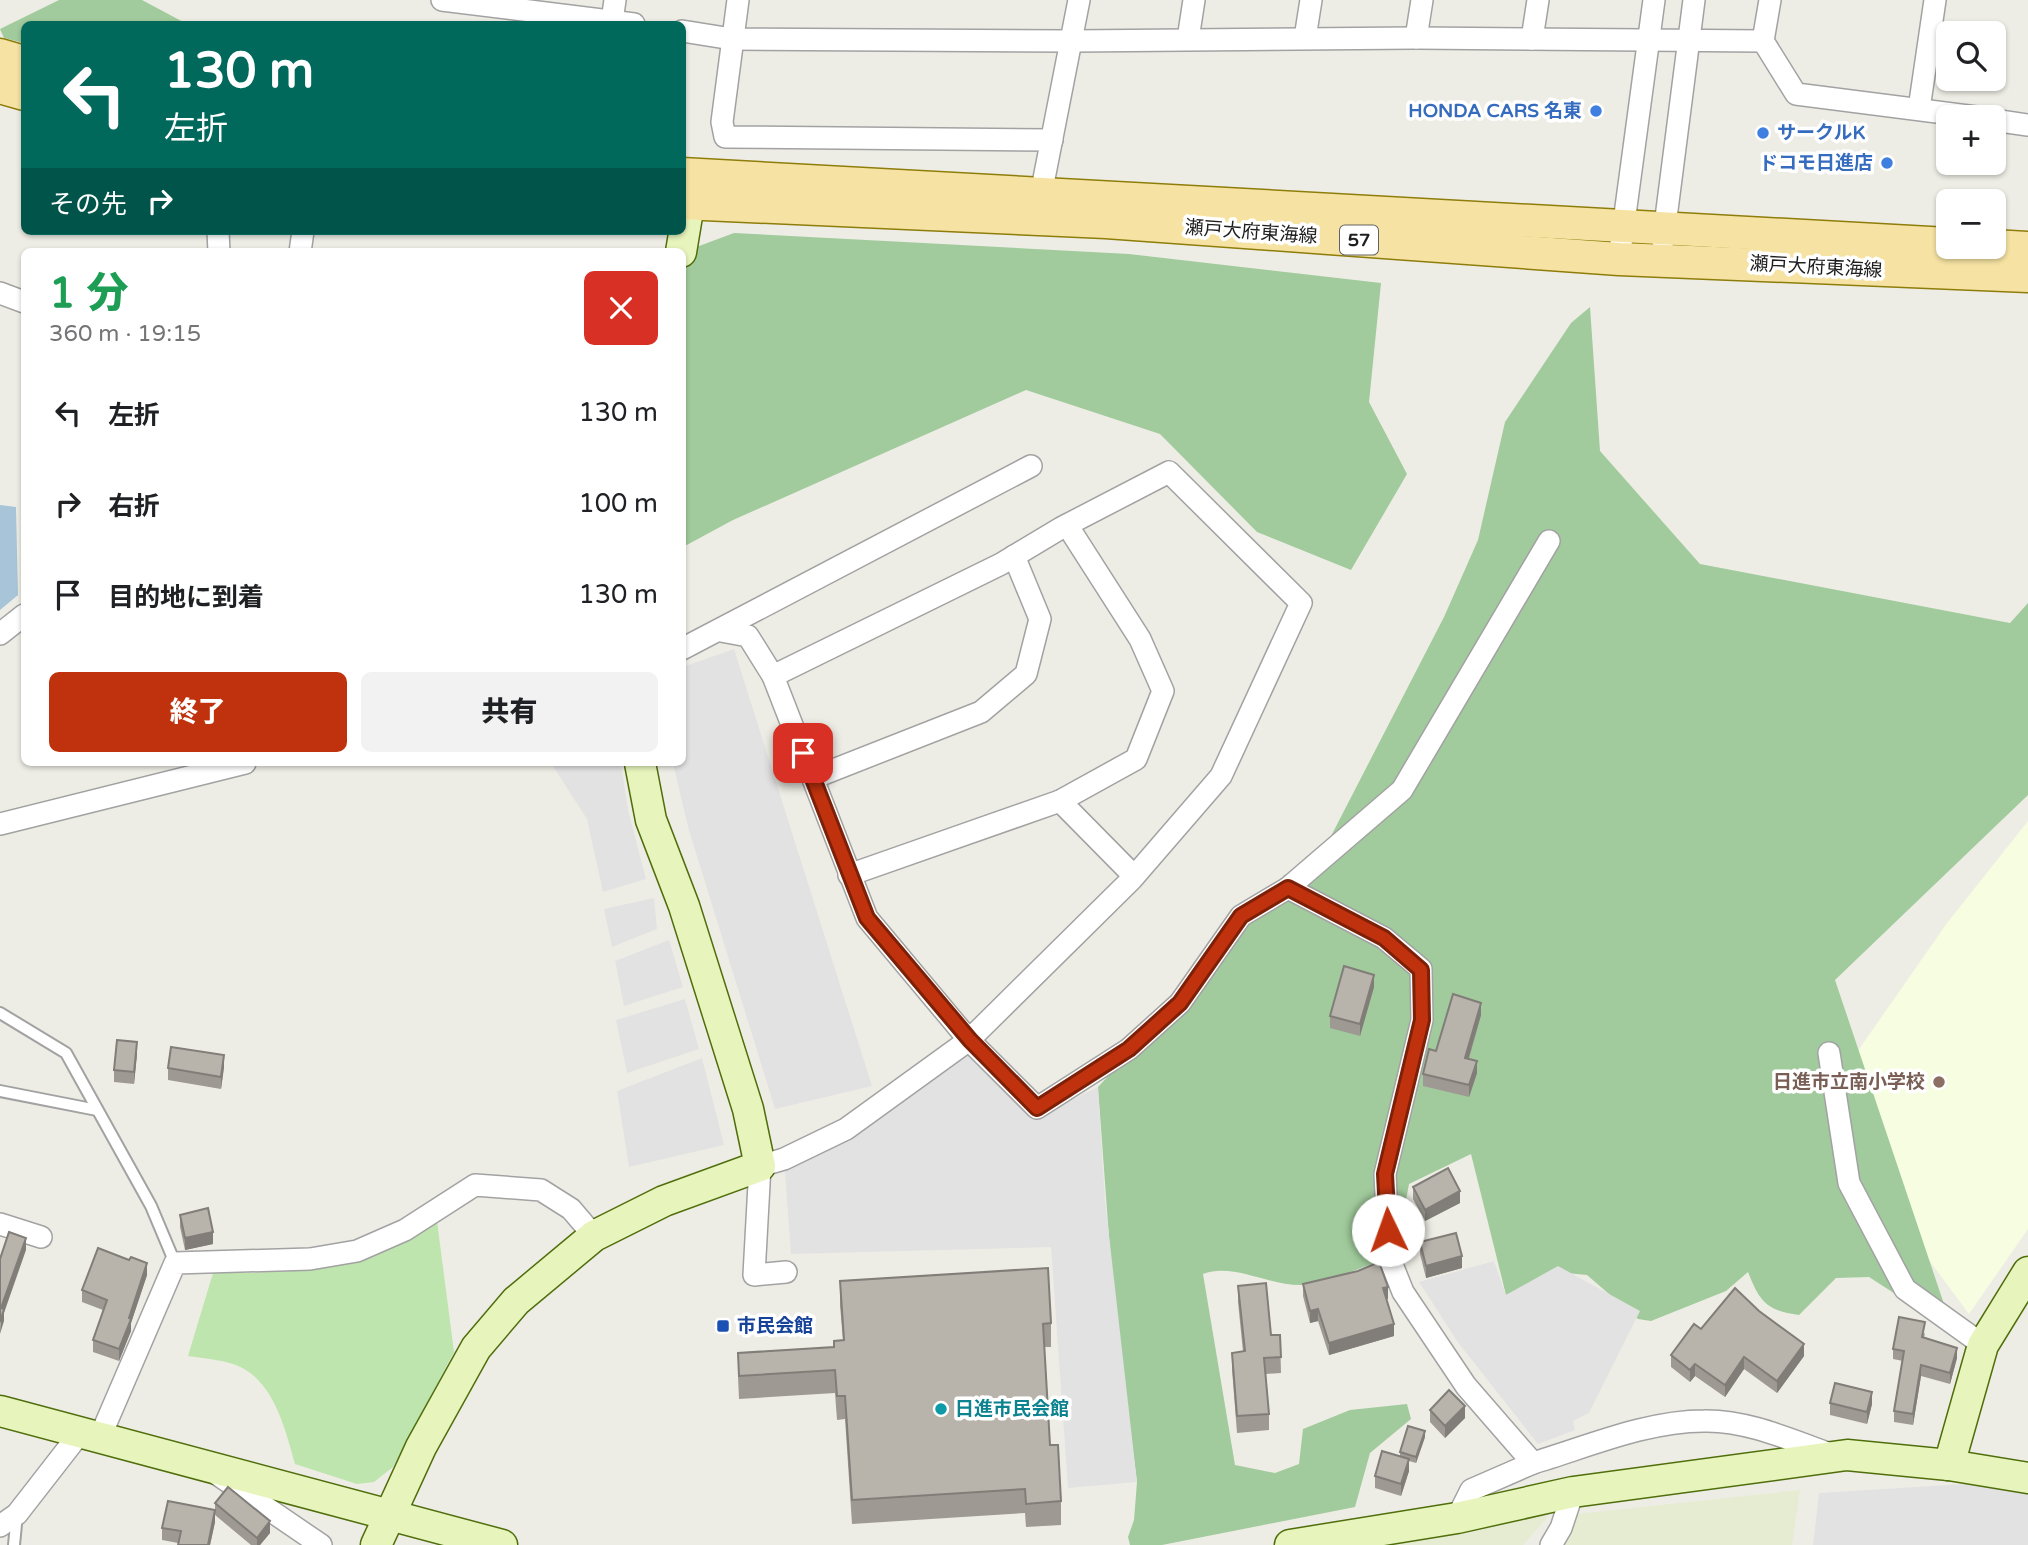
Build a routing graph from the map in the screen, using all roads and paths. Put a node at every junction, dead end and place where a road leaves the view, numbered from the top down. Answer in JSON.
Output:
{"nodes":[{"id":1,"x":442,"y":0,"type":"edge"},
{"id":2,"x":738,"y":0,"type":"edge"},
{"id":3,"x":1079,"y":0,"type":"edge"},
{"id":4,"x":1194,"y":0,"type":"edge"},
{"id":5,"x":1311,"y":0,"type":"edge"},
{"id":6,"x":1422,"y":0,"type":"edge"},
{"id":7,"x":1538,"y":0,"type":"edge"},
{"id":8,"x":1654,"y":0,"type":"edge"},
{"id":9,"x":1693,"y":0,"type":"edge"},
{"id":10,"x":1770,"y":0,"type":"edge"},
{"id":11,"x":1935,"y":0,"type":"edge"},
{"id":12,"x":490,"y":3,"type":"edge"},
{"id":13,"x":613,"y":11,"type":"edge"},
{"id":14,"x":629,"y":21,"type":"edge"},
{"id":15,"x":686,"y":33,"type":"edge"},
{"id":16,"x":1305,"y":38,"type":"junction"},
{"id":17,"x":1416,"y":38,"type":"junction"},
{"id":18,"x":732,"y":39,"type":"junction"},
{"id":19,"x":1188,"y":39,"type":"junction"},
{"id":20,"x":1532,"y":39,"type":"junction"},
{"id":21,"x":1648,"y":40,"type":"junction"},
{"id":22,"x":1687,"y":40,"type":"junction"},
{"id":23,"x":1073,"y":41,"type":"junction"},
{"id":24,"x":1763,"y":41,"type":"junction"},
{"id":25,"x":0,"y":55,"type":"edge"},
{"id":26,"x":21,"y":61,"type":"edge"},
{"id":27,"x":0,"y":87,"type":"edge"},
{"id":28,"x":21,"y":93,"type":"edge"},
{"id":29,"x":1919,"y":109,"type":"junction"},
{"id":30,"x":1936,"y":111,"type":"edge"},
{"id":31,"x":2006,"y":122,"type":"edge"},
{"id":32,"x":2028,"y":125,"type":"edge"},
{"id":33,"x":1052,"y":140,"type":"junction"},
{"id":34,"x":686,"y":174,"type":"edge"},
{"id":35,"x":1041,"y":194,"type":"junction"},
{"id":36,"x":686,"y":204,"type":"edge"},
{"id":37,"x":1664,"y":227,"type":"junction"},
{"id":38,"x":1625,"y":228,"type":"junction"},
{"id":39,"x":1936,"y":243,"type":"edge"},
{"id":40,"x":2006,"y":247,"type":"edge"},
{"id":41,"x":2028,"y":248,"type":"edge"},
{"id":42,"x":1619,"y":259,"type":"junction"},
{"id":43,"x":1661,"y":259,"type":"junction"},
{"id":44,"x":2028,"y":276,"type":"edge"},
{"id":45,"x":0,"y":293,"type":"edge"},
{"id":46,"x":21,"y":301,"type":"edge"},
{"id":47,"x":1031,"y":466,"type":"dead end"},
{"id":48,"x":1067,"y":525,"type":"junction"},
{"id":49,"x":1549,"y":541,"type":"dead end"},
{"id":50,"x":1014,"y":556,"type":"junction"},
{"id":51,"x":21,"y":617,"type":"edge"},
{"id":52,"x":721,"y":631,"type":"junction"},
{"id":53,"x":0,"y":634,"type":"edge"},
{"id":54,"x":686,"y":647,"type":"edge"},
{"id":55,"x":773,"y":676,"type":"junction"},
{"id":56,"x":232,"y":766,"type":"edge"},
{"id":57,"x":641,"y":766,"type":"edge"},
{"id":58,"x":813,"y":778,"type":"junction"},
{"id":59,"x":1060,"y":801,"type":"junction"},
{"id":60,"x":0,"y":824,"type":"edge"},
{"id":61,"x":849,"y":875,"type":"junction"},
{"id":62,"x":1134,"y":876,"type":"junction"},
{"id":63,"x":1288,"y":888,"type":"junction"},
{"id":64,"x":0,"y":1013,"type":"edge"},
{"id":65,"x":970,"y":1040,"type":"junction"},
{"id":66,"x":1829,"y":1053,"type":"dead end"},
{"id":67,"x":0,"y":1091,"type":"edge"},
{"id":68,"x":97,"y":1110,"type":"junction"},
{"id":69,"x":760,"y":1166,"type":"junction"},
{"id":70,"x":0,"y":1224,"type":"edge"},
{"id":71,"x":594,"y":1236,"type":"junction"},
{"id":72,"x":41,"y":1237,"type":"dead end"},
{"id":73,"x":175,"y":1264,"type":"junction"},
{"id":74,"x":786,"y":1272,"type":"dead end"},
{"id":75,"x":2028,"y":1272,"type":"edge"},
{"id":76,"x":1983,"y":1345,"type":"junction"},
{"id":77,"x":0,"y":1411,"type":"edge"},
{"id":78,"x":90,"y":1435,"type":"junction"},
{"id":79,"x":1838,"y":1457,"type":"junction"},
{"id":80,"x":1533,"y":1463,"type":"junction"},
{"id":81,"x":204,"y":1465,"type":"junction"},
{"id":82,"x":1949,"y":1465,"type":"junction"},
{"id":83,"x":2028,"y":1478,"type":"edge"},
{"id":84,"x":1573,"y":1492,"type":"junction"},
{"id":85,"x":387,"y":1516,"type":"junction"},
{"id":86,"x":1457,"y":1518,"type":"junction"},
{"id":87,"x":8,"y":1520,"type":"edge"},
{"id":88,"x":14,"y":1545,"type":"edge"},
{"id":89,"x":321,"y":1545,"type":"edge"},
{"id":90,"x":376,"y":1545,"type":"edge"},
{"id":91,"x":502,"y":1545,"type":"edge"},
{"id":92,"x":1290,"y":1545,"type":"edge"},
{"id":93,"x":1551,"y":1545,"type":"edge"}],
"edges":[{"from":1,"to":12,"type":"street"},
{"from":2,"to":18,"type":"street"},
{"from":3,"to":23,"type":"street"},
{"from":4,"to":19,"type":"street"},
{"from":5,"to":16,"type":"street"},
{"from":6,"to":17,"type":"street"},
{"from":7,"to":20,"type":"street"},
{"from":8,"to":21,"type":"street"},
{"from":9,"to":22,"type":"street"},
{"from":10,"to":24,"type":"street"},
{"from":11,"to":29,"type":"street"},
{"from":12,"to":13,"type":"street"},
{"from":13,"to":14,"type":"street"},
{"from":15,"to":18,"type":"street"},
{"from":16,"to":17,"type":"street"},
{"from":16,"to":19,"type":"street"},
{"from":17,"to":20,"type":"street"},
{"from":18,"to":23,"type":"street"},
{"from":18,"to":33,"type":"street"},
{"from":19,"to":23,"type":"street"},
{"from":20,"to":21,"type":"street"},
{"from":21,"to":22,"type":"street"},
{"from":21,"to":38,"type":"street"},
{"from":22,"to":24,"type":"street"},
{"from":22,"to":37,"type":"street"},
{"from":23,"to":33,"type":"street"},
{"from":24,"to":29,"type":"street"},
{"from":25,"to":26,"type":"main road"},
{"from":27,"to":28,"type":"main road"},
{"from":29,"to":30,"type":"street"},
{"from":31,"to":32,"type":"street"},
{"from":33,"to":35,"type":"street"},
{"from":34,"to":35,"type":"main road","name":"瀬戸大府東海線","number":"57"},
{"from":35,"to":38,"type":"main road","name":"瀬戸大府東海線","number":"57"},
{"from":36,"to":42,"type":"main road","name":"瀬戸大府東海線","number":"57"},
{"from":37,"to":38,"type":"main road","name":"瀬戸大府東海線","number":"57"},
{"from":37,"to":39,"type":"main road","name":"瀬戸大府東海線","number":"57"},
{"from":37,"to":43,"type":"street"},
{"from":38,"to":42,"type":"street"},
{"from":40,"to":41,"type":"main road"},
{"from":42,"to":43,"type":"main road","name":"瀬戸大府東海線","number":"57"},
{"from":43,"to":44,"type":"main road","name":"瀬戸大府東海線","number":"57"},
{"from":45,"to":46,"type":"street"},
{"from":47,"to":52,"type":"street"},
{"from":48,"to":50,"type":"street"},
{"from":48,"to":59,"type":"street"},
{"from":48,"to":62,"type":"street"},
{"from":49,"to":63,"type":"street"},
{"from":50,"to":55,"type":"street"},
{"from":50,"to":58,"type":"street"},
{"from":51,"to":53,"type":"street"},
{"from":52,"to":54,"type":"street"},
{"from":52,"to":55,"type":"street"},
{"from":55,"to":58,"type":"street"},
{"from":56,"to":60,"type":"street"},
{"from":57,"to":69,"type":"street"},
{"from":58,"to":61,"type":"street"},
{"from":59,"to":61,"type":"street"},
{"from":59,"to":62,"type":"street"},
{"from":61,"to":65,"type":"street"},
{"from":62,"to":65,"type":"street"},
{"from":63,"to":65,"type":"street"},
{"from":63,"to":80,"type":"street"},
{"from":64,"to":68,"type":"lane"},
{"from":65,"to":69,"type":"street"},
{"from":66,"to":76,"type":"street"},
{"from":67,"to":68,"type":"lane"},
{"from":68,"to":73,"type":"lane"},
{"from":69,"to":71,"type":"street"},
{"from":69,"to":74,"type":"street"},
{"from":70,"to":72,"type":"street"},
{"from":71,"to":73,"type":"street"},
{"from":71,"to":85,"type":"street"},
{"from":73,"to":78,"type":"street"},
{"from":75,"to":76,"type":"street"},
{"from":76,"to":82,"type":"street"},
{"from":77,"to":78,"type":"street"},
{"from":78,"to":81,"type":"street"},
{"from":78,"to":87,"type":"street"},
{"from":79,"to":80,"type":"street"},
{"from":79,"to":82,"type":"street"},
{"from":79,"to":84,"type":"street"},
{"from":80,"to":86,"type":"street"},
{"from":81,"to":85,"type":"street"},
{"from":81,"to":89,"type":"street"},
{"from":82,"to":83,"type":"street"},
{"from":84,"to":86,"type":"street"},
{"from":84,"to":93,"type":"street"},
{"from":85,"to":90,"type":"street"},
{"from":85,"to":91,"type":"street"},
{"from":86,"to":92,"type":"street"},
{"from":87,"to":88,"type":"lane"}]}
